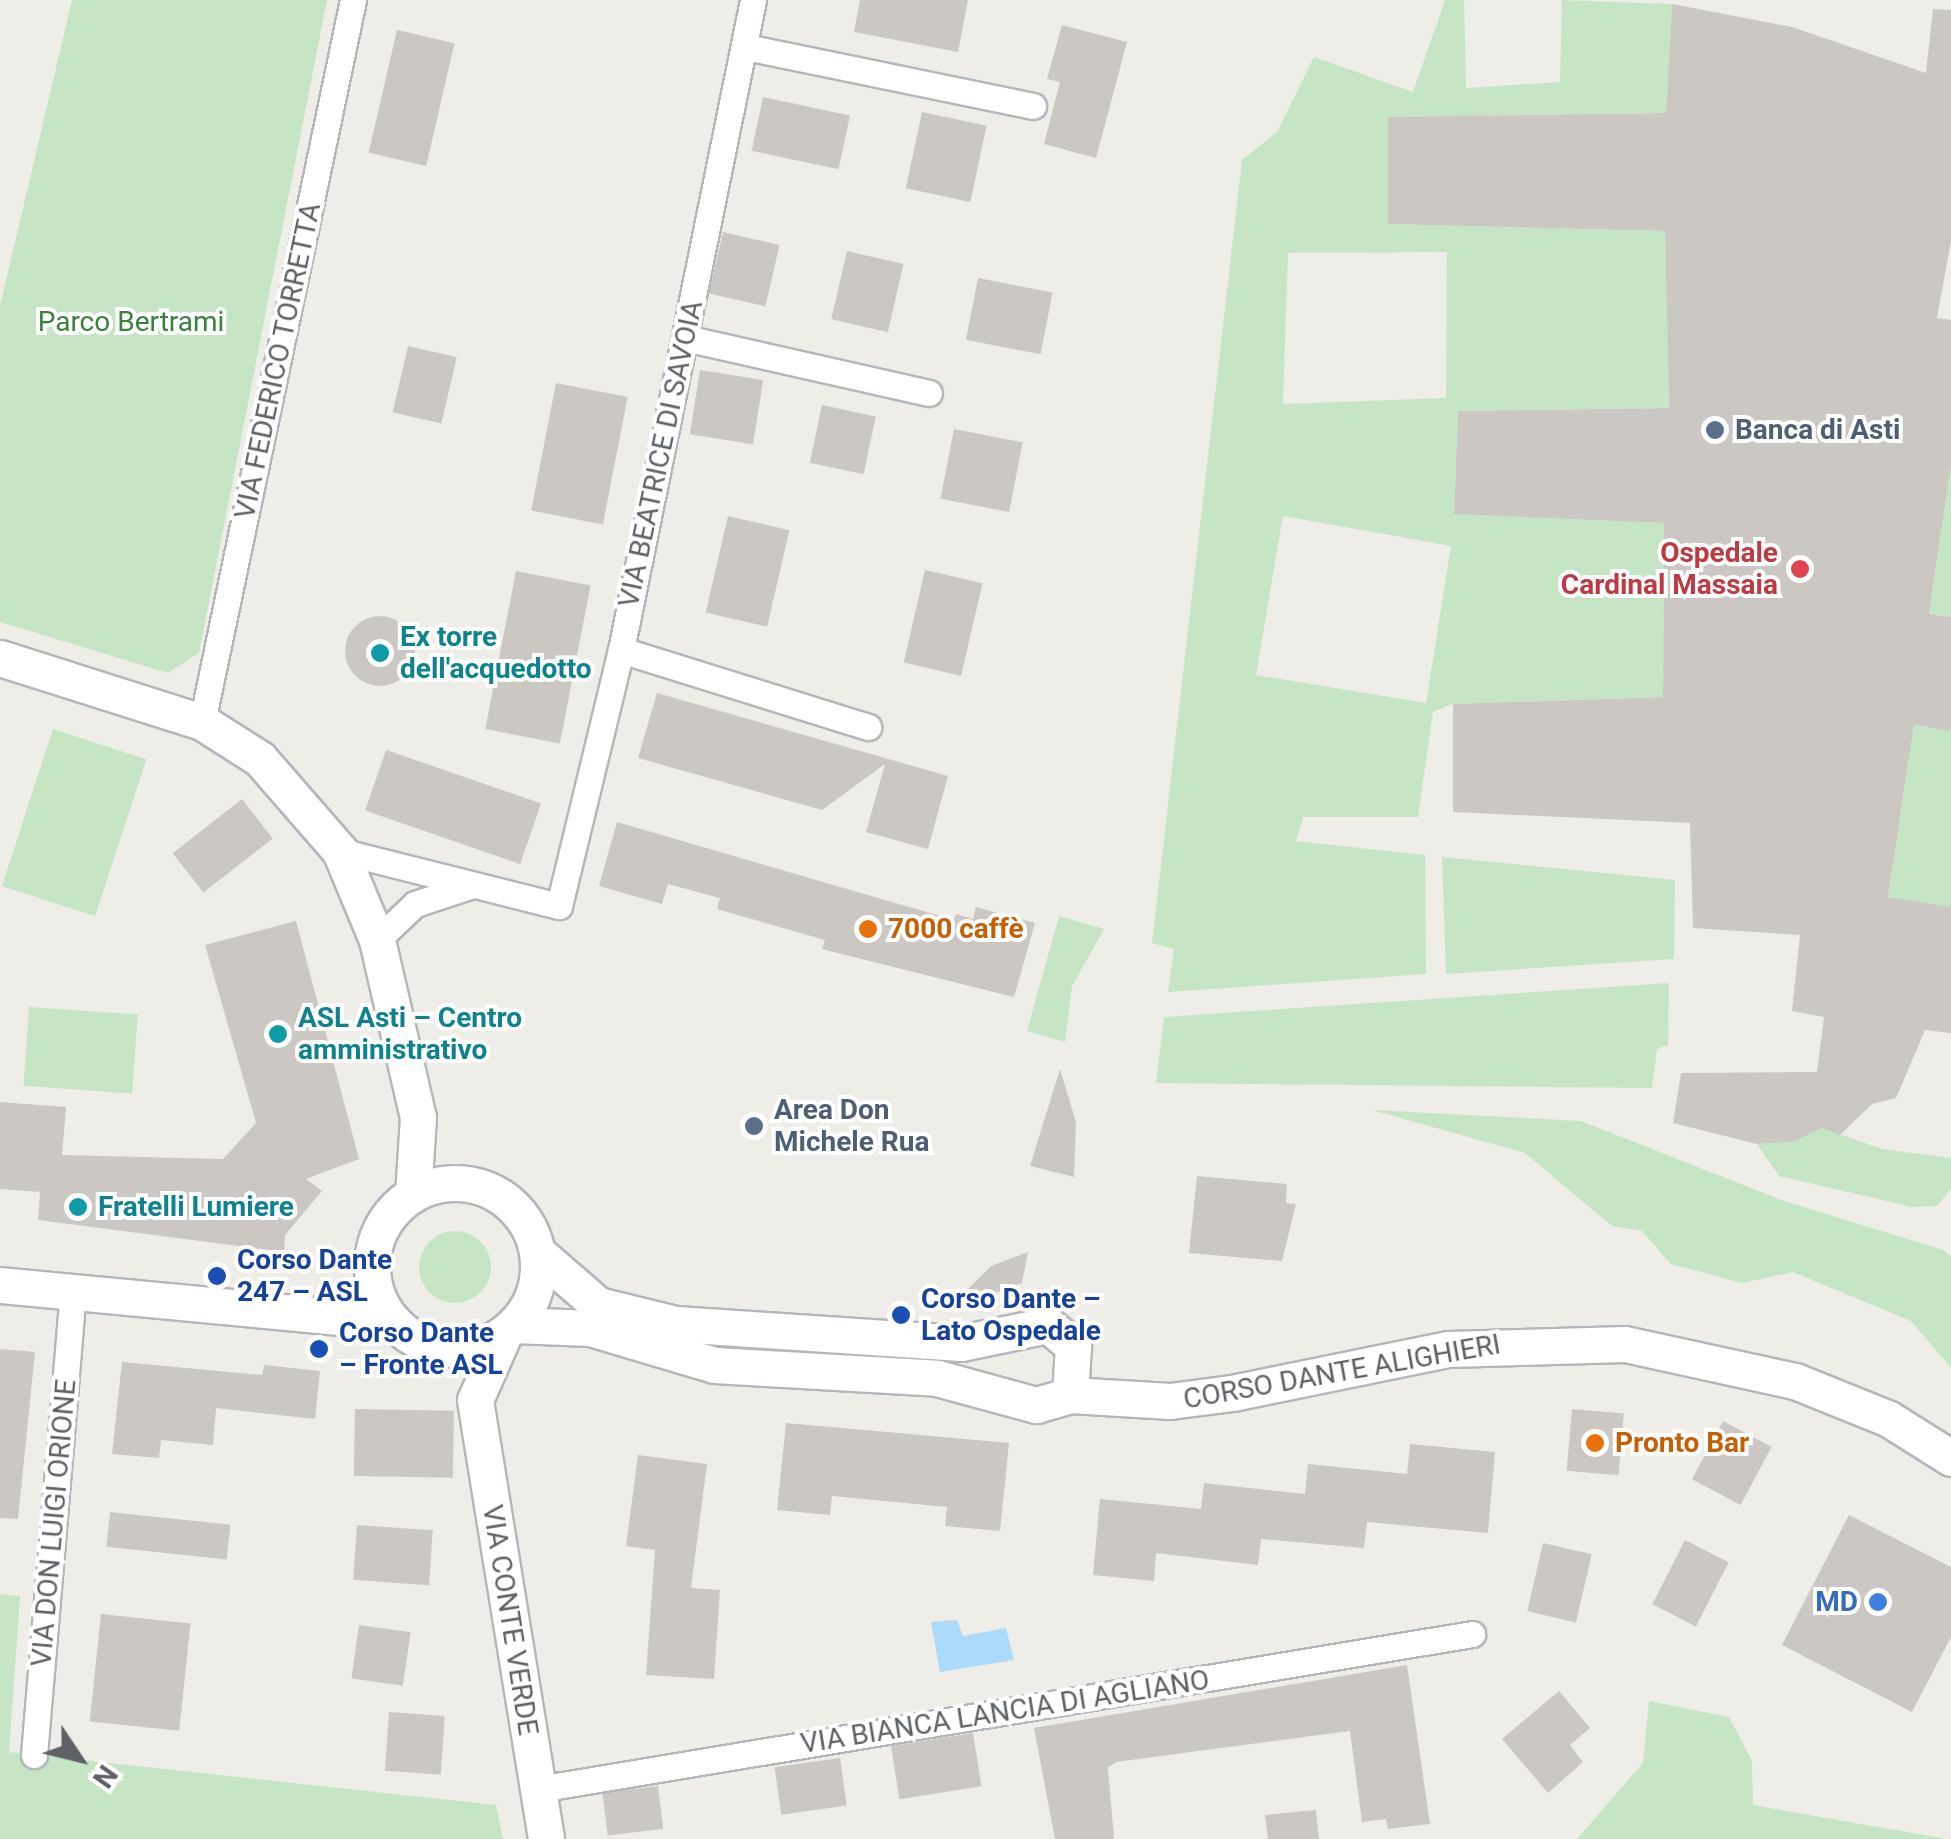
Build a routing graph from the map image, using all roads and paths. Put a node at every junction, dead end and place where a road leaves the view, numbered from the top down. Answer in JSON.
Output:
{"nodes":[{"id":1,"x":352,"y":0,"type":"edge"},
{"id":2,"x":753,"y":0,"type":"edge"},
{"id":3,"x":746,"y":47,"type":"junction"},
{"id":4,"x":1034,"y":106,"type":"dead end"},
{"id":5,"x":685,"y":338,"type":"junction"},
{"id":6,"x":929,"y":393,"type":"dead end"},
{"id":7,"x":621,"y":650,"type":"junction"},
{"id":8,"x":0,"y":658,"type":"edge"},
{"id":9,"x":202,"y":722,"type":"junction"},
{"id":10,"x":868,"y":727,"type":"dead end"},
{"id":11,"x":340,"y":852,"type":"junction"},
{"id":12,"x":470,"y":886,"type":"junction"},
{"id":13,"x":376,"y":940,"type":"junction"},
{"id":14,"x":418,"y":1118,"type":"junction"},
{"id":15,"x":464,"y":1183,"type":"junction"},
{"id":16,"x":413,"y":1194,"type":"junction"},
{"id":17,"x":538,"y":1253,"type":"junction"},
{"id":18,"x":373,"y":1271,"type":"junction"},
{"id":19,"x":0,"y":1285,"type":"edge"},
{"id":20,"x":74,"y":1291,"type":"junction"},
{"id":21,"x":316,"y":1313,"type":"junction"},
{"id":22,"x":393,"y":1322,"type":"junction"},
{"id":23,"x":509,"y":1329,"type":"junction"},
{"id":24,"x":444,"y":1348,"type":"junction"},
{"id":25,"x":1070,"y":1395,"type":"junction"},
{"id":26,"x":474,"y":1400,"type":"junction"},
{"id":27,"x":1951,"y":1458,"type":"edge"},
{"id":28,"x":1472,"y":1634,"type":"dead end"},
{"id":29,"x":34,"y":1755,"type":"dead end"},
{"id":30,"x":538,"y":1789,"type":"junction"},
{"id":31,"x":546,"y":1839,"type":"edge"}],
"edges":[{"from":1,"to":9,"type":"street","name":"VIA FEDERICO TORRETTA"},
{"from":2,"to":3,"type":"street","name":"VIA BEATRICE DI SAVOIA"},
{"from":3,"to":4,"type":"street"},
{"from":3,"to":5,"type":"street","name":"VIA BEATRICE DI SAVOIA"},
{"from":5,"to":6,"type":"street"},
{"from":5,"to":7,"type":"street","name":"VIA BEATRICE DI SAVOIA"},
{"from":7,"to":10,"type":"street"},
{"from":7,"to":12,"type":"street","name":"VIA BEATRICE DI SAVOIA"},
{"from":8,"to":9,"type":"street"},
{"from":9,"to":11,"type":"street"},
{"from":11,"to":12,"type":"street"},
{"from":11,"to":13,"type":"street"},
{"from":12,"to":13,"type":"street"},
{"from":13,"to":14,"type":"street"},
{"from":14,"to":15,"type":"street"},
{"from":14,"to":16,"type":"street"},
{"from":15,"to":16,"type":"street"},
{"from":15,"to":17,"type":"street"},
{"from":16,"to":18,"type":"street"},
{"from":17,"to":23,"type":"street"},
{"from":17,"to":25,"type":"street"},
{"from":18,"to":21,"type":"street"},
{"from":18,"to":22,"type":"street"},
{"from":19,"to":20,"type":"street"},
{"from":20,"to":21,"type":"street"},
{"from":20,"to":29,"type":"street","name":"VIA DON LUIGI ORIONE"},
{"from":21,"to":22,"type":"street"},
{"from":22,"to":24,"type":"street"},
{"from":23,"to":24,"type":"street"},
{"from":23,"to":25,"type":"street","name":"CORSO DANTE ALIGHIERI"},
{"from":23,"to":26,"type":"street"},
{"from":24,"to":26,"type":"street","name":"VIA CONTE VERDE"},
{"from":25,"to":27,"type":"street","name":"CORSO DANTE ALIGHIERI"},
{"from":26,"to":30,"type":"street","name":"VIA CONTE VERDE"},
{"from":28,"to":30,"type":"street","name":"VIA BIANCA LANCIA DI AGLIANO"},
{"from":30,"to":31,"type":"street","name":"VIA CONTE VERDE"}]}
